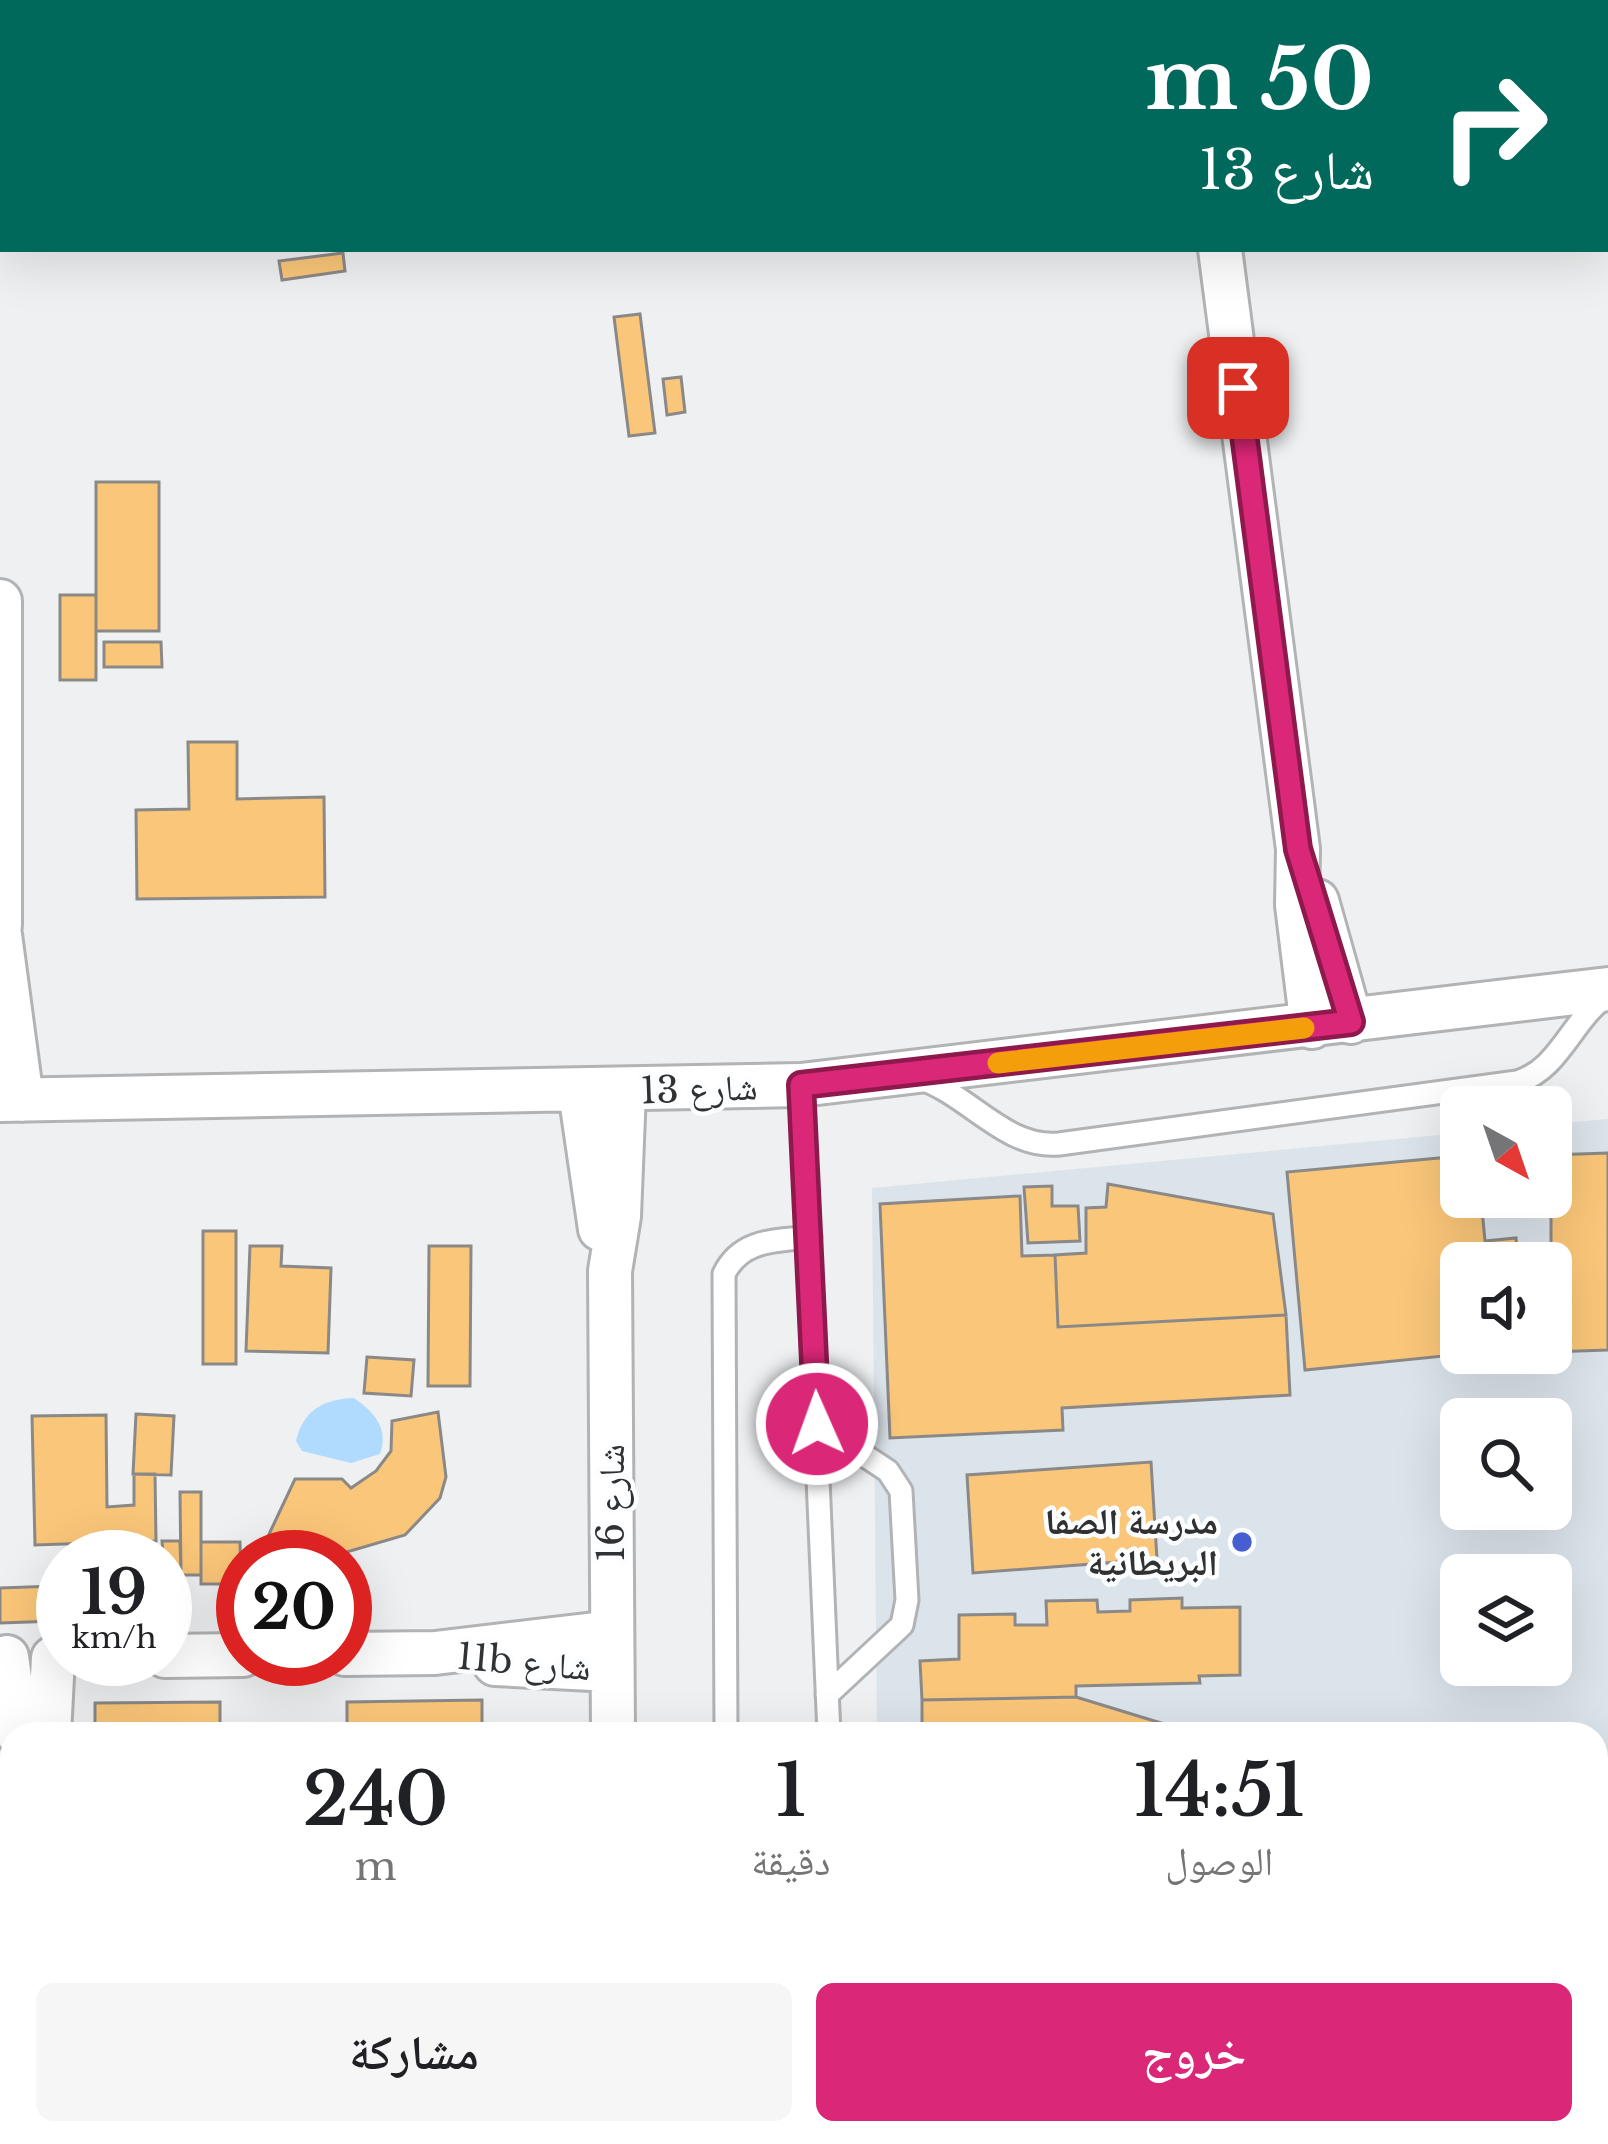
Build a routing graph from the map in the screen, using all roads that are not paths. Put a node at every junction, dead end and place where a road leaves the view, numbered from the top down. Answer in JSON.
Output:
{"nodes":[{"id":1,"x":1220,"y":252,"type":"edge"},
{"id":2,"x":0,"y":601,"type":"edge"},
{"id":3,"x":0,"y":925,"type":"edge"},
{"id":4,"x":0,"y":935,"type":"edge"},
{"id":5,"x":1608,"y":992,"type":"edge"},
{"id":6,"x":1331,"y":1025,"type":"junction"},
{"id":7,"x":908,"y":1074,"type":"junction"},
{"id":8,"x":801,"y":1085,"type":"junction"},
{"id":9,"x":624,"y":1091,"type":"junction"},
{"id":10,"x":580,"y":1093,"type":"junction"},
{"id":11,"x":11,"y":1100,"type":"edge"},
{"id":12,"x":810,"y":1237,"type":"junction"},
{"id":13,"x":610,"y":1271,"type":"junction"},
{"id":14,"x":817,"y":1424,"type":"junction"},
{"id":15,"x":612,"y":1651,"type":"junction"},
{"id":16,"x":372,"y":1653,"type":"edge"},
{"id":17,"x":3,"y":1657,"type":"edge"},
{"id":18,"x":36,"y":1658,"type":"edge"},
{"id":19,"x":55,"y":1686,"type":"edge"},
{"id":20,"x":827,"y":1695,"type":"junction"},
{"id":21,"x":16,"y":1722,"type":"edge"},
{"id":22,"x":50,"y":1722,"type":"edge"},
{"id":23,"x":613,"y":1722,"type":"edge"},
{"id":24,"x":726,"y":1722,"type":"edge"},
{"id":25,"x":828,"y":1722,"type":"edge"}],
"edges":[{"from":1,"to":6,"type":"street"},
{"from":2,"to":3,"type":"street"},
{"from":4,"to":11,"type":"street"},
{"from":5,"to":6,"type":"street","name":"شارع 13"},
{"from":5,"to":7,"type":"lane"},
{"from":6,"to":7,"type":"street","name":"شارع 13"},
{"from":7,"to":8,"type":"street","name":"شارع 13"},
{"from":8,"to":9,"type":"street","name":"شارع 13"},
{"from":8,"to":12,"type":"lane"},
{"from":9,"to":10,"type":"street","name":"شارع 13"},
{"from":9,"to":13,"type":"street","name":"شارع 16"},
{"from":10,"to":11,"type":"street","name":"شارع 13"},
{"from":10,"to":13,"type":"street","name":"شارع 16"},
{"from":12,"to":14,"type":"lane"},
{"from":12,"to":24,"type":"lane"},
{"from":13,"to":15,"type":"street","name":"شارع 16"},
{"from":14,"to":20,"type":"lane"},
{"from":14,"to":20,"type":"lane"},
{"from":15,"to":16,"type":"street","name":"11b شارع"},
{"from":15,"to":23,"type":"street","name":"شارع 16"},
{"from":17,"to":18,"type":"street"},
{"from":17,"to":21,"type":"street"},
{"from":19,"to":22,"type":"street"},
{"from":20,"to":25,"type":"lane"}]}
